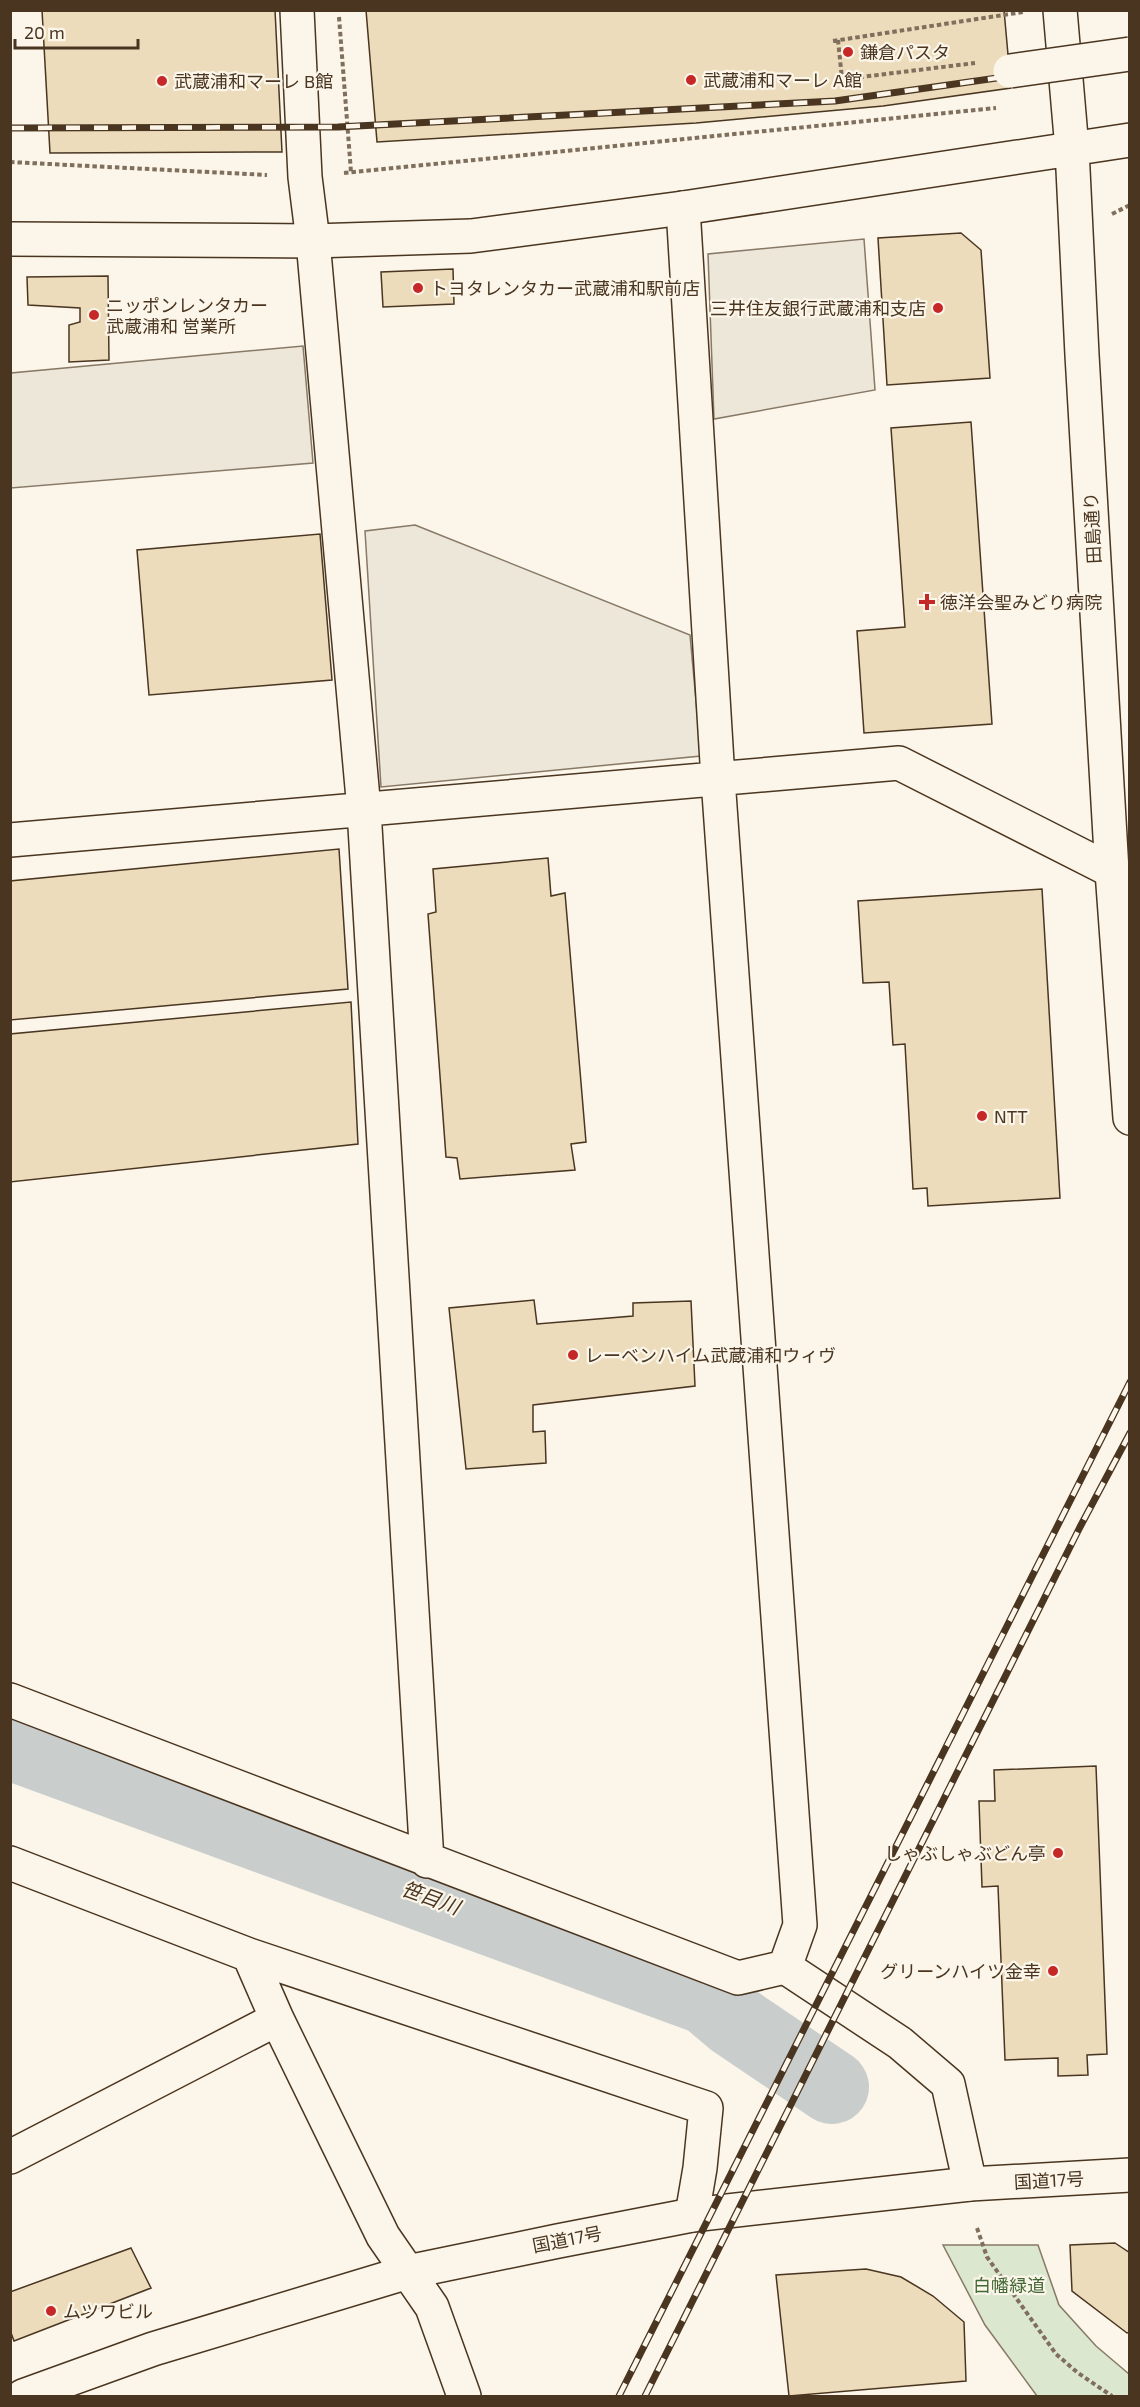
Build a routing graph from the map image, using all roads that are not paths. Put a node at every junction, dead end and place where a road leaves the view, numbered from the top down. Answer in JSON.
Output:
{"nodes":[{"id":1,"x":297,"y":10,"type":"edge"},
{"id":2,"x":1060,"y":10,"type":"edge"},
{"id":3,"x":1130,"y":54,"type":"edge"},
{"id":4,"x":1010,"y":71,"type":"dead end"},
{"id":5,"x":1130,"y":140,"type":"edge"},
{"id":6,"x":1072,"y":149,"type":"junction"},
{"id":7,"x":683,"y":208,"type":"junction"},
{"id":8,"x":10,"y":239,"type":"edge"},
{"id":9,"x":313,"y":241,"type":"junction"},
{"id":10,"x":718,"y":779,"type":"junction"},
{"id":11,"x":364,"y":810,"type":"junction"},
{"id":12,"x":10,"y":840,"type":"edge"},
{"id":13,"x":1112,"y":871,"type":"junction"},
{"id":14,"x":1130,"y":1118,"type":"edge"},
{"id":15,"x":10,"y":1700,"type":"edge"},
{"id":16,"x":428,"y":1861,"type":"junction"},
{"id":17,"x":10,"y":1863,"type":"edge"},
{"id":18,"x":249,"y":1955,"type":"junction"},
{"id":19,"x":785,"y":1967,"type":"junction"},
{"id":20,"x":277,"y":2019,"type":"junction"},
{"id":21,"x":10,"y":2157,"type":"edge"},
{"id":22,"x":1130,"y":2175,"type":"edge"},
{"id":23,"x":970,"y":2184,"type":"junction"},
{"id":24,"x":692,"y":2215,"type":"junction"},
{"id":25,"x":408,"y":2272,"type":"junction"},
{"id":26,"x":23,"y":2397,"type":"edge"},
{"id":27,"x":464,"y":2397,"type":"edge"}],
"edges":[{"from":1,"to":9,"type":"main road"},
{"from":2,"to":6,"type":"main road","name":"田島通り"},
{"from":3,"to":4,"type":"main road","bridge":true},
{"from":5,"to":6,"type":"main road"},
{"from":6,"to":7,"type":"main road"},
{"from":6,"to":13,"type":"main road","name":"田島通り"},
{"from":7,"to":9,"type":"main road"},
{"from":7,"to":10,"type":"main road"},
{"from":8,"to":9,"type":"main road"},
{"from":9,"to":11,"type":"main road"},
{"from":10,"to":11,"type":"main road"},
{"from":10,"to":13,"type":"main road"},
{"from":10,"to":19,"type":"main road"},
{"from":11,"to":12,"type":"main road"},
{"from":11,"to":16,"type":"main road"},
{"from":13,"to":14,"type":"main road","name":"田島通り"},
{"from":15,"to":16,"type":"main road"},
{"from":16,"to":19,"type":"main road"},
{"from":17,"to":18,"type":"main road"},
{"from":18,"to":20,"type":"main road"},
{"from":18,"to":24,"type":"main road"},
{"from":19,"to":23,"type":"main road"},
{"from":20,"to":21,"type":"main road"},
{"from":20,"to":25,"type":"main road"},
{"from":22,"to":23,"type":"main road","name":"国道17号"},
{"from":23,"to":24,"type":"main road","name":"国道17号"},
{"from":24,"to":25,"type":"main road","name":"国道17号"},
{"from":25,"to":26,"type":"main road","name":"国道17号"},
{"from":25,"to":27,"type":"main road"}]}
